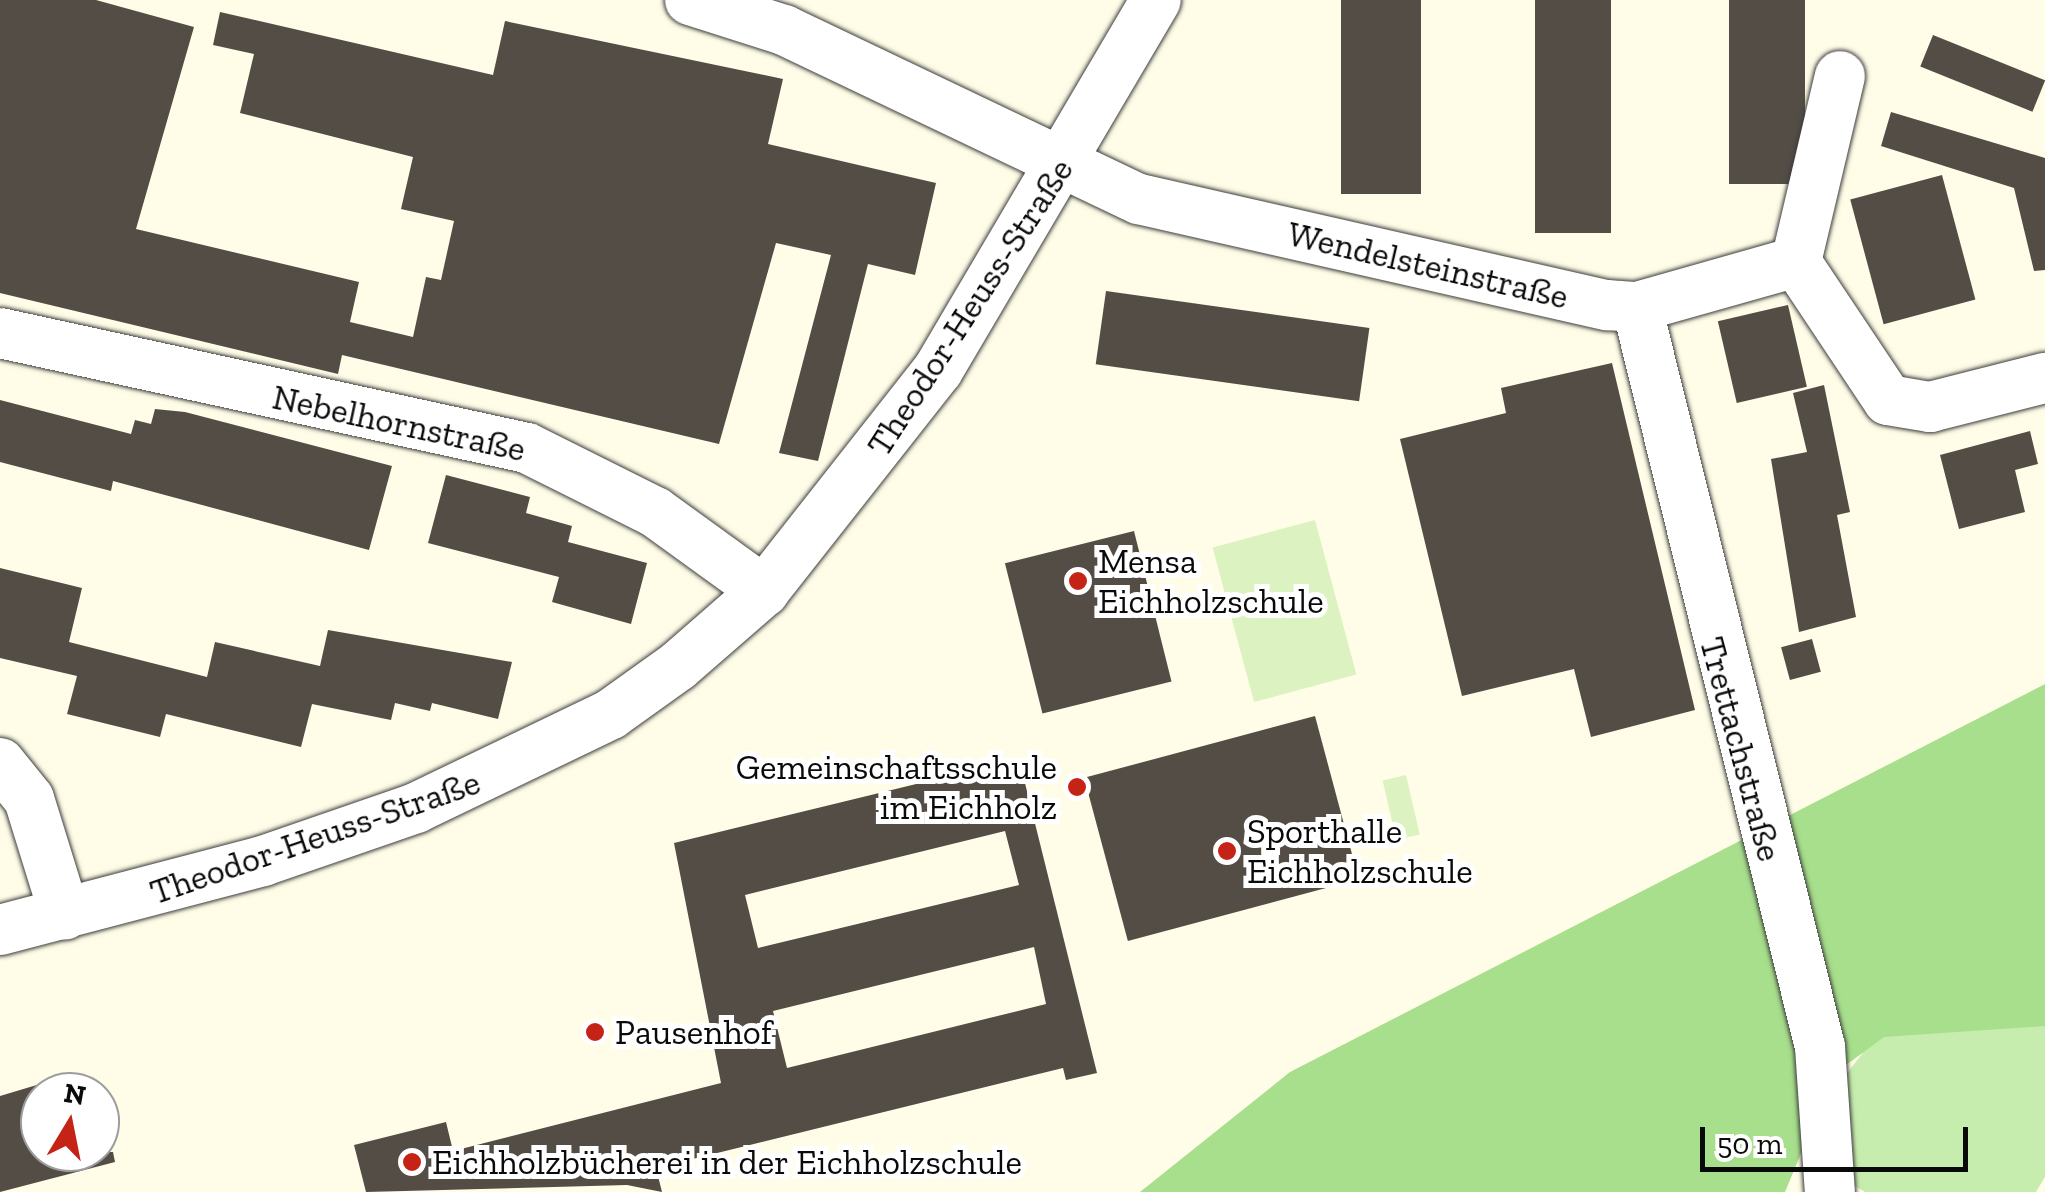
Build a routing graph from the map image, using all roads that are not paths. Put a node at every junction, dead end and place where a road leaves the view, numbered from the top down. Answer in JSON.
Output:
{"nodes":[{"id":1,"x":690,"y":0,"type":"edge"},
{"id":2,"x":1156,"y":0,"type":"edge"},
{"id":3,"x":1840,"y":76,"type":"dead end"},
{"id":4,"x":1066,"y":161,"type":"junction"},
{"id":5,"x":1796,"y":262,"type":"junction"},
{"id":6,"x":1637,"y":307,"type":"junction"},
{"id":7,"x":0,"y":332,"type":"edge"},
{"id":8,"x":2045,"y":378,"type":"edge"},
{"id":9,"x":764,"y":592,"type":"junction"},
{"id":10,"x":0,"y":763,"type":"edge"},
{"id":11,"x":65,"y":915,"type":"junction"},
{"id":12,"x":0,"y":930,"type":"edge"},
{"id":13,"x":1830,"y":1192,"type":"edge"}],
"edges":[{"from":1,"to":4,"type":"street"},
{"from":2,"to":4,"type":"street","name":"Theodor-Heuss-Straße"},
{"from":3,"to":5,"type":"street"},
{"from":4,"to":6,"type":"street","name":"Wendelsteinstraße"},
{"from":4,"to":9,"type":"street","name":"Theodor-Heuss-Straße"},
{"from":5,"to":6,"type":"street","name":"Wendelsteinstraße"},
{"from":5,"to":8,"type":"street"},
{"from":6,"to":13,"type":"street","name":"Trettachstraße"},
{"from":7,"to":9,"type":"street","name":"Nebelhornstraße"},
{"from":9,"to":11,"type":"street","name":"Theodor-Heuss-Straße"},
{"from":10,"to":11,"type":"street"},
{"from":11,"to":12,"type":"street","name":"Theodor-Heuss-Straße"}]}
